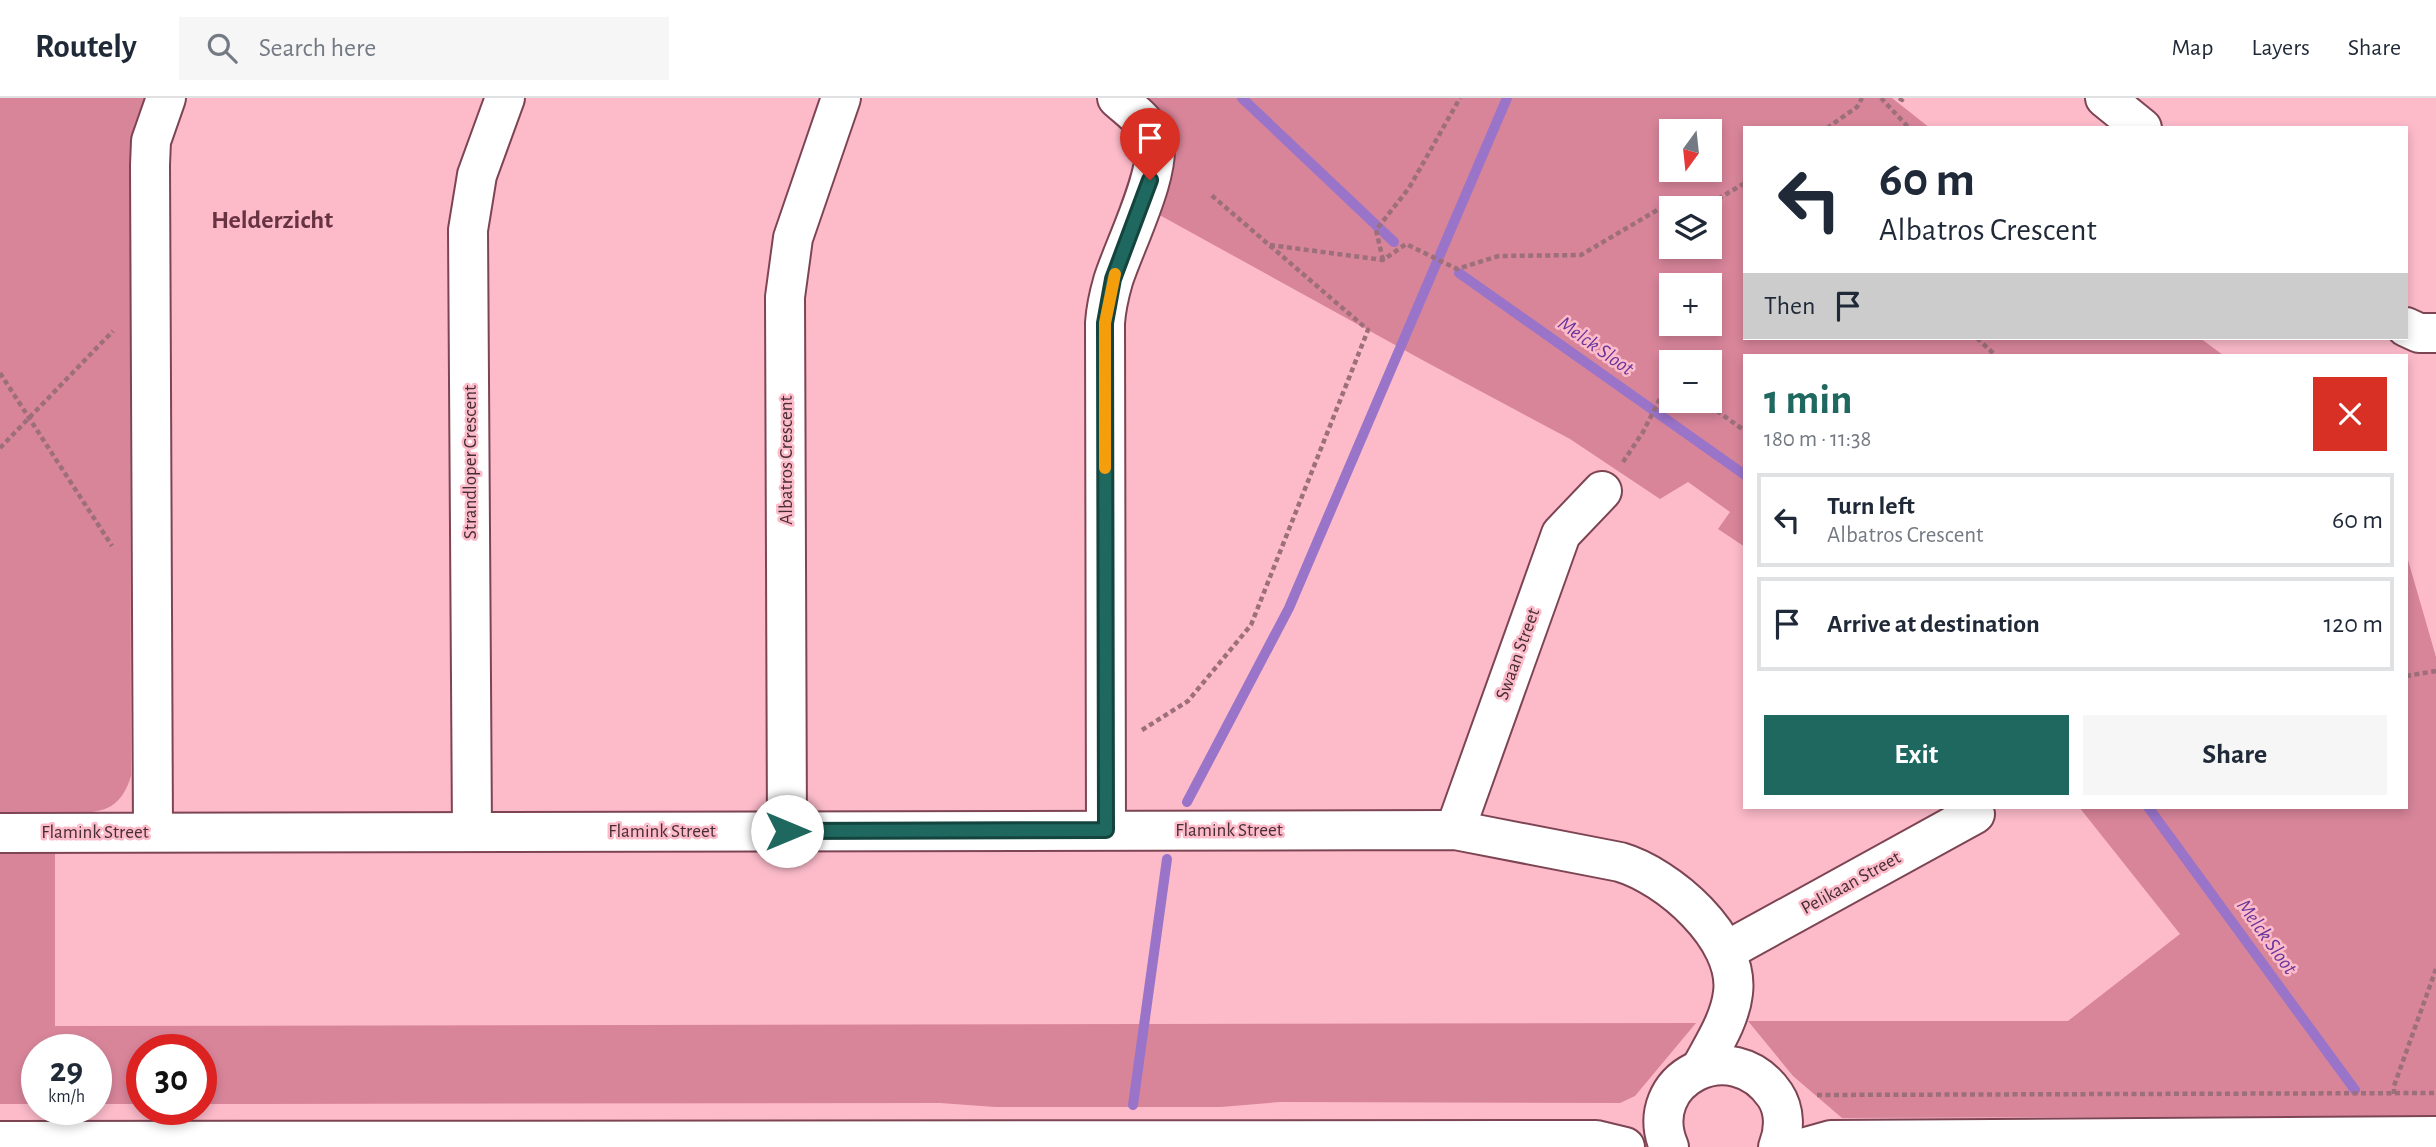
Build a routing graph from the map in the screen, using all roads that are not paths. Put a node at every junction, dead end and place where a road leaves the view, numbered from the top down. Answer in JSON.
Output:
{"nodes":[{"id":1,"x":166,"y":98,"type":"edge"},
{"id":2,"x":505,"y":98,"type":"edge"},
{"id":3,"x":841,"y":98,"type":"edge"},
{"id":4,"x":1117,"y":98,"type":"edge"},
{"id":5,"x":2105,"y":98,"type":"edge"},
{"id":6,"x":2140,"y":126,"type":"edge"},
{"id":7,"x":2408,"y":328,"type":"edge"},
{"id":8,"x":2436,"y":333,"type":"edge"},
{"id":9,"x":1602,"y":491,"type":"road end"},
{"id":10,"x":1975,"y":814,"type":"dead end"},
{"id":11,"x":1106,"y":830,"type":"junction"},
{"id":12,"x":1455,"y":830,"type":"junction"},
{"id":13,"x":472,"y":831,"type":"junction"},
{"id":14,"x":787,"y":831,"type":"junction"},
{"id":15,"x":0,"y":832,"type":"edge"},
{"id":16,"x":153,"y":832,"type":"junction"},
{"id":17,"x":1726,"y":951,"type":"junction"},
{"id":18,"x":1729,"y":1012,"type":"junction"},
{"id":19,"x":1701,"y":1068,"type":"junction"},
{"id":20,"x":1665,"y":1108,"type":"junction"},
{"id":21,"x":1772,"y":1108,"type":"edge"},
{"id":22,"x":2436,"y":1136,"type":"edge"},
{"id":23,"x":0,"y":1141,"type":"edge"},
{"id":24,"x":1611,"y":1143,"type":"edge"},
{"id":25,"x":1818,"y":1144,"type":"edge"},
{"id":26,"x":1669,"y":1147,"type":"edge"}],
"edges":[{"from":1,"to":16,"type":"street"},
{"from":2,"to":13,"type":"street","name":"Strandloper Crescent"},
{"from":3,"to":14,"type":"street","name":"Albatros Crescent"},
{"from":4,"to":11,"type":"street"},
{"from":5,"to":6,"type":"street"},
{"from":7,"to":8,"type":"street"},
{"from":9,"to":12,"type":"street","name":"Swaan Street"},
{"from":10,"to":17,"type":"street","name":"Pelikaan Street"},
{"from":11,"to":12,"type":"street","name":"Flamink Street"},
{"from":11,"to":14,"type":"street","name":"Flamink Street"},
{"from":12,"to":17,"type":"street","name":"Flamink Street"},
{"from":13,"to":14,"type":"street","name":"Flamink Street"},
{"from":13,"to":16,"type":"street","name":"Flamink Street"},
{"from":15,"to":16,"type":"street","name":"Flamink Street"},
{"from":17,"to":18,"type":"street","name":"Flamink Street"},
{"from":18,"to":19,"type":"street","name":"Flamink Street"},
{"from":18,"to":21,"type":"street","name":"Flamink Street"},
{"from":19,"to":20,"type":"street"},
{"from":19,"to":21,"type":"street"},
{"from":20,"to":24,"type":"street"},
{"from":20,"to":26,"type":"street"},
{"from":21,"to":25,"type":"street"},
{"from":22,"to":25,"type":"street"},
{"from":23,"to":24,"type":"street"}]}
